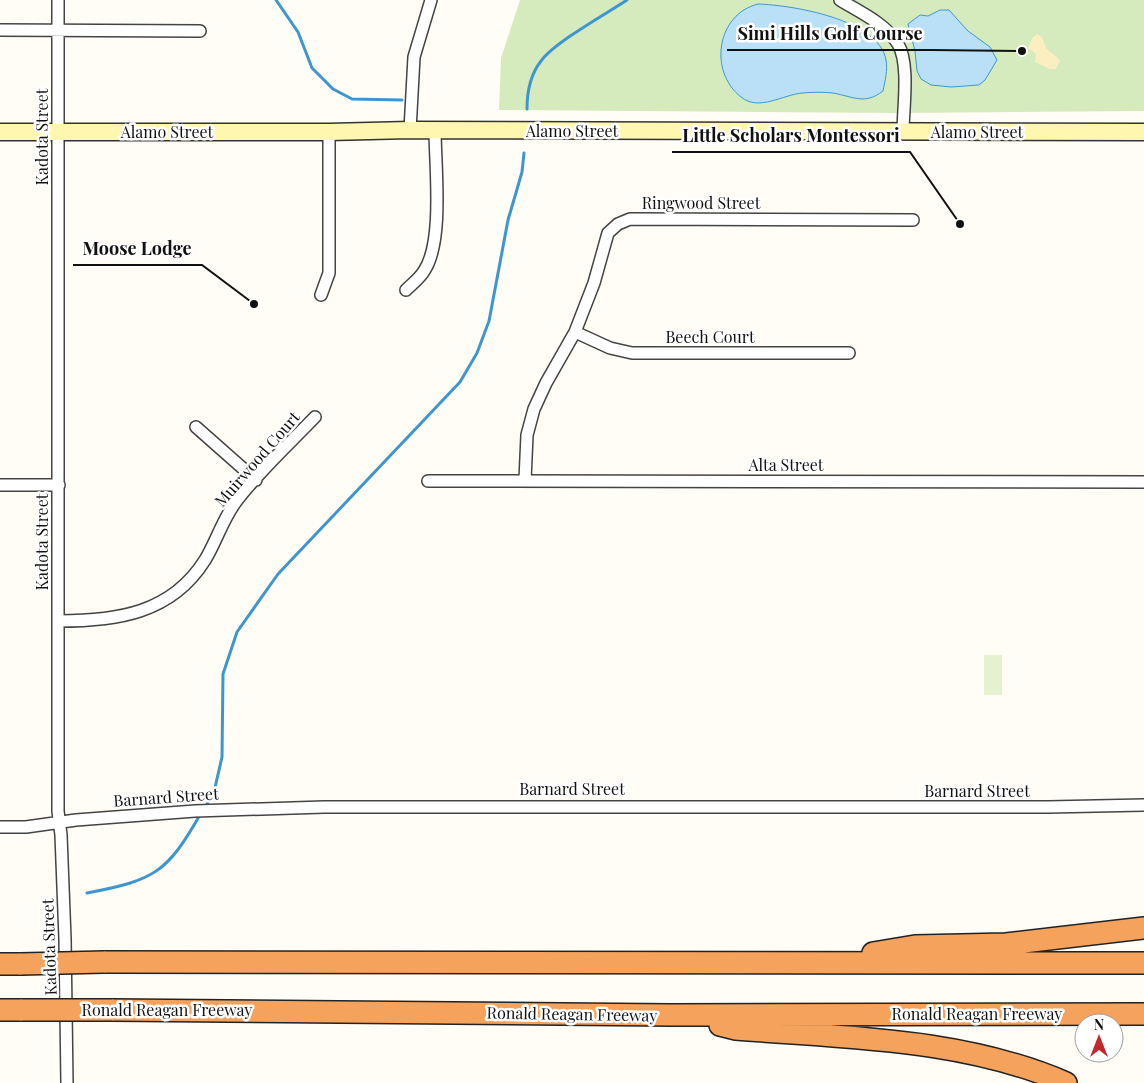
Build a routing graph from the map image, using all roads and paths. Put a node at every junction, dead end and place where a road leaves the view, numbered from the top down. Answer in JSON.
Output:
{"nodes":[{"id":1,"x":58,"y":0,"type":"edge"},
{"id":2,"x":431,"y":0,"type":"edge"},
{"id":3,"x":840,"y":0,"type":"edge"},
{"id":4,"x":0,"y":30,"type":"edge"},
{"id":5,"x":58,"y":30,"type":"junction"},
{"id":6,"x":200,"y":31,"type":"dead end"},
{"id":7,"x":410,"y":130,"type":"junction"},
{"id":8,"x":435,"y":130,"type":"junction"},
{"id":9,"x":0,"y":132,"type":"edge"},
{"id":10,"x":58,"y":132,"type":"junction"},
{"id":11,"x":329,"y":132,"type":"junction"},
{"id":12,"x":903,"y":132,"type":"junction"},
{"id":13,"x":1144,"y":132,"type":"edge"},
{"id":14,"x":913,"y":220,"type":"dead end"},
{"id":15,"x":406,"y":290,"type":"dead end"},
{"id":16,"x":321,"y":295,"type":"dead end"},
{"id":17,"x":575,"y":332,"type":"junction"},
{"id":18,"x":849,"y":353,"type":"dead end"},
{"id":19,"x":315,"y":417,"type":"dead end"},
{"id":20,"x":196,"y":427,"type":"dead end"},
{"id":21,"x":256,"y":480,"type":"junction"},
{"id":22,"x":525,"y":480,"type":"junction"},
{"id":23,"x":428,"y":481,"type":"dead end"},
{"id":24,"x":1144,"y":482,"type":"edge"},
{"id":25,"x":0,"y":485,"type":"edge"},
{"id":26,"x":59,"y":485,"type":"junction"},
{"id":27,"x":58,"y":621,"type":"junction"},
{"id":28,"x":1144,"y":805,"type":"edge"},
{"id":29,"x":60,"y":822,"type":"junction"},
{"id":30,"x":0,"y":827,"type":"edge"},
{"id":31,"x":1144,"y":928,"type":"edge"},
{"id":32,"x":819,"y":963,"type":"junction"},
{"id":33,"x":1144,"y":963,"type":"edge"},
{"id":34,"x":10,"y":964,"type":"edge"},
{"id":35,"x":0,"y":1010,"type":"edge"},
{"id":36,"x":1144,"y":1014,"type":"edge"},
{"id":37,"x":671,"y":1015,"type":"junction"},
{"id":38,"x":67,"y":1083,"type":"edge"},
{"id":39,"x":1066,"y":1083,"type":"edge"}],
"edges":[{"from":1,"to":5,"type":"street","name":"Kadota Street"},
{"from":2,"to":7,"type":"street"},
{"from":3,"to":12,"type":"street"},
{"from":4,"to":5,"type":"street"},
{"from":5,"to":6,"type":"street"},
{"from":5,"to":10,"type":"street","name":"Kadota Street"},
{"from":7,"to":8,"type":"main road","name":"Alamo Street"},
{"from":7,"to":11,"type":"main road","name":"Alamo Street"},
{"from":8,"to":12,"type":"main road","name":"Alamo Street"},
{"from":8,"to":15,"type":"street"},
{"from":9,"to":10,"type":"main road","name":"Alamo Street"},
{"from":10,"to":11,"type":"main road","name":"Alamo Street"},
{"from":10,"to":26,"type":"street","name":"Kadota Street"},
{"from":11,"to":16,"type":"street"},
{"from":12,"to":13,"type":"main road","name":"Alamo Street"},
{"from":14,"to":17,"type":"street","name":"Ringwood Street"},
{"from":17,"to":18,"type":"street","name":"Beech Court"},
{"from":17,"to":22,"type":"street","name":"Ringwood Street"},
{"from":19,"to":21,"type":"street","name":"Muirwood Court"},
{"from":20,"to":21,"type":"street"},
{"from":21,"to":27,"type":"street","name":"Muirwood Court"},
{"from":22,"to":23,"type":"street","name":"Alta Street"},
{"from":22,"to":24,"type":"street","name":"Alta Street"},
{"from":25,"to":26,"type":"street"},
{"from":26,"to":27,"type":"street","name":"Kadota Street"},
{"from":27,"to":29,"type":"street","name":"Kadota Street"},
{"from":28,"to":29,"type":"street","name":"Barnard Street"},
{"from":29,"to":30,"type":"street","name":"Barnard Street"},
{"from":29,"to":38,"type":"street","name":"Kadota Street"},
{"from":31,"to":32,"type":"highway"},
{"from":32,"to":33,"type":"highway"},
{"from":32,"to":34,"type":"highway","bridge":true},
{"from":35,"to":37,"type":"highway","name":"Ronald Reagan Freeway","bridge":true},
{"from":36,"to":37,"type":"highway","name":"Ronald Reagan Freeway"},
{"from":37,"to":39,"type":"highway"}]}
